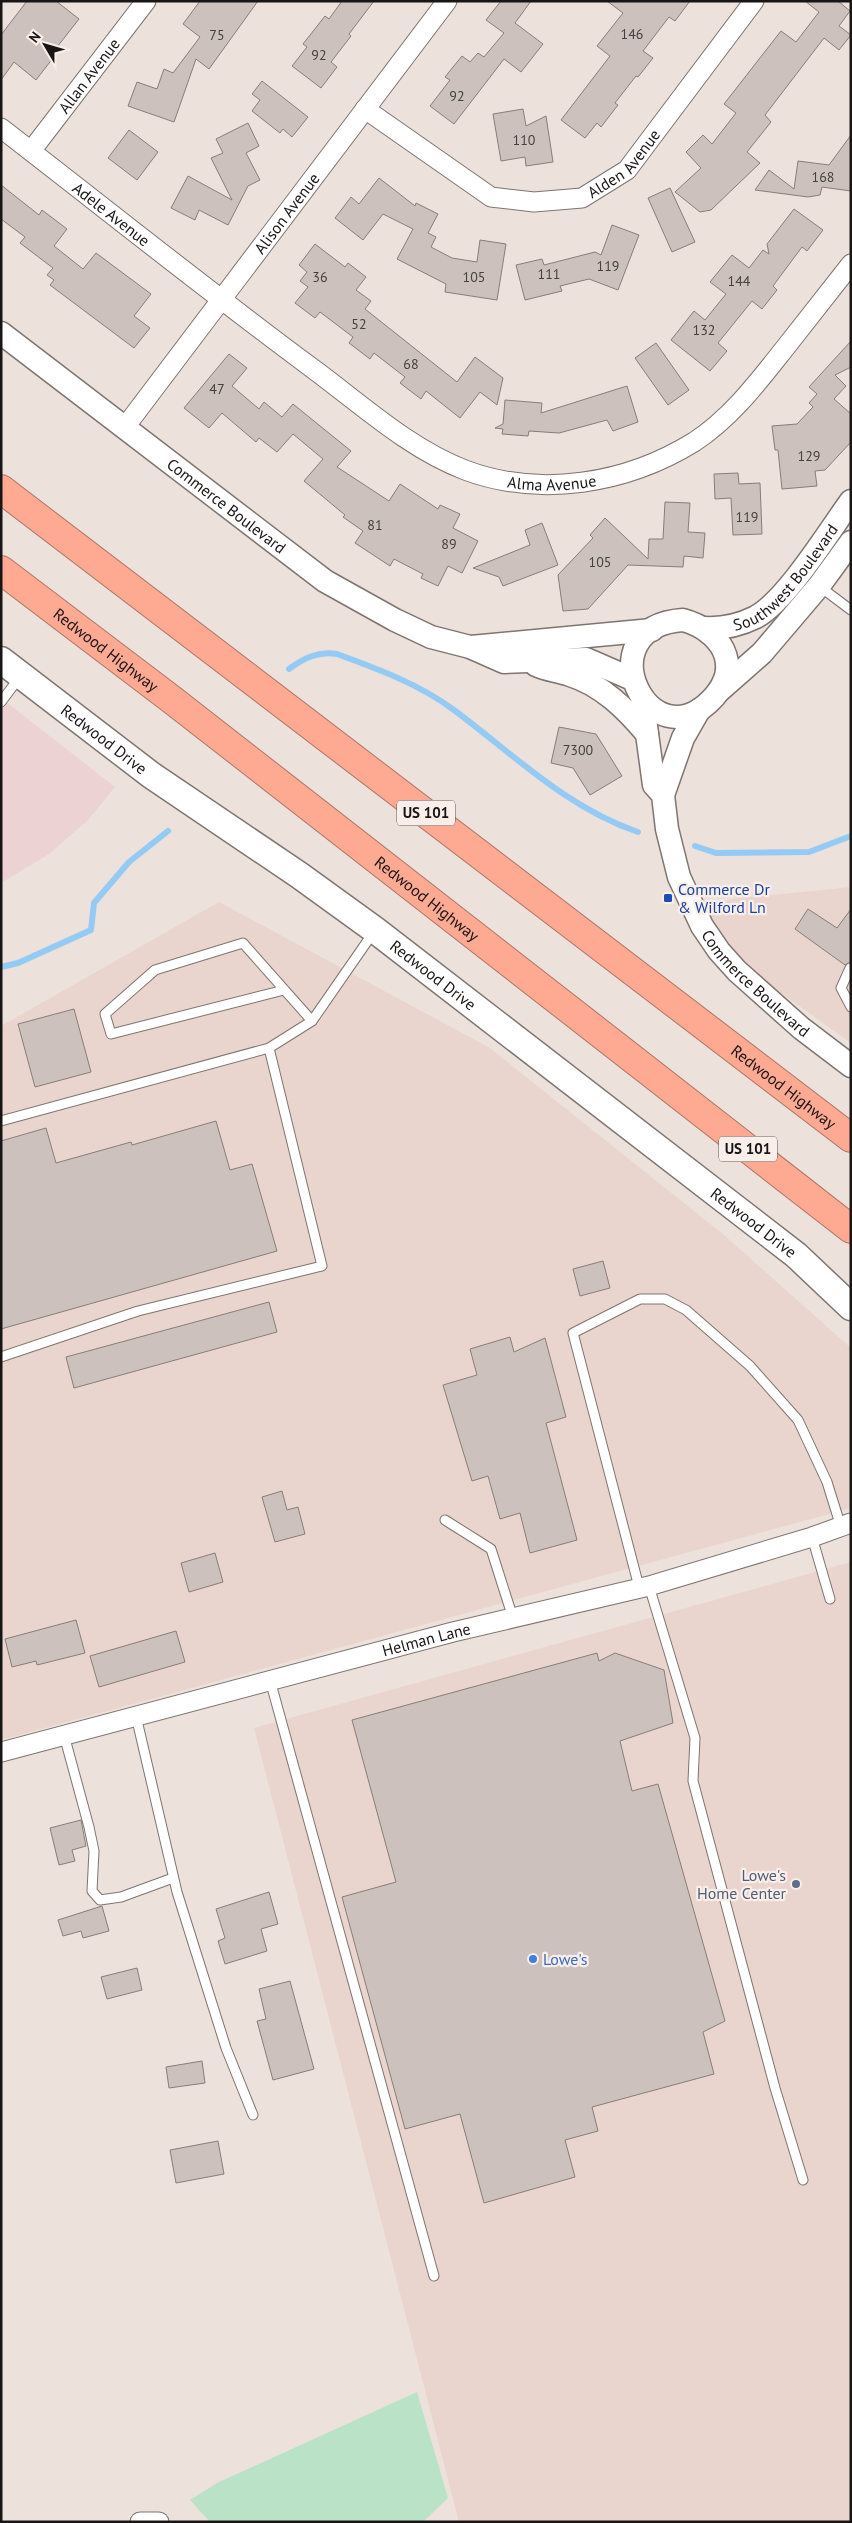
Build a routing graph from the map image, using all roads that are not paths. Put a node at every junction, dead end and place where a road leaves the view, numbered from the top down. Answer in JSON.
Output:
{"nodes":[{"id":1,"x":146,"y":1,"type":"edge"},
{"id":2,"x":448,"y":1,"type":"edge"},
{"id":3,"x":754,"y":1,"type":"edge"},
{"id":4,"x":365,"y":109,"type":"junction"},
{"id":5,"x":1,"y":128,"type":"edge"},
{"id":6,"x":31,"y":151,"type":"junction"},
{"id":7,"x":851,"y":264,"type":"edge"},
{"id":8,"x":221,"y":299,"type":"junction"},
{"id":9,"x":1,"y":333,"type":"edge"},
{"id":10,"x":125,"y":427,"type":"junction"},
{"id":11,"x":1,"y":489,"type":"edge"},
{"id":12,"x":851,"y":501,"type":"edge"},
{"id":13,"x":851,"y":542,"type":"edge"},
{"id":14,"x":1,"y":570,"type":"edge"},
{"id":15,"x":819,"y":586,"type":"junction"},
{"id":16,"x":851,"y":610,"type":"edge"},
{"id":17,"x":704,"y":628,"type":"junction"},
{"id":18,"x":652,"y":630,"type":"junction"},
{"id":19,"x":470,"y":647,"type":"junction"},
{"id":20,"x":527,"y":661,"type":"junction"},
{"id":21,"x":11,"y":668,"type":"edge"},
{"id":22,"x":637,"y":688,"type":"junction"},
{"id":23,"x":720,"y":690,"type":"junction"},
{"id":24,"x":1,"y":702,"type":"edge"},
{"id":25,"x":699,"y":710,"type":"junction"},
{"id":26,"x":647,"y":734,"type":"junction"},
{"id":27,"x":663,"y":796,"type":"junction"},
{"id":28,"x":375,"y":930,"type":"junction"},
{"id":29,"x":850,"y":968,"type":"edge"},
{"id":30,"x":284,"y":990,"type":"junction"},
{"id":31,"x":851,"y":1007,"type":"edge"},
{"id":32,"x":312,"y":1021,"type":"junction"},
{"id":33,"x":269,"y":1048,"type":"junction"},
{"id":34,"x":850,"y":1063,"type":"edge"},
{"id":35,"x":1,"y":1121,"type":"edge"},
{"id":36,"x":851,"y":1138,"type":"edge"},
{"id":37,"x":851,"y":1229,"type":"edge"},
{"id":38,"x":851,"y":1306,"type":"edge"},
{"id":39,"x":1,"y":1357,"type":"edge"},
{"id":40,"x":446,"y":1520,"type":"dead end"},
{"id":41,"x":846,"y":1525,"type":"edge"},
{"id":42,"x":812,"y":1537,"type":"junction"},
{"id":43,"x":644,"y":1587,"type":"junction"},
{"id":44,"x":830,"y":1599,"type":"dead end"},
{"id":45,"x":513,"y":1618,"type":"junction"},
{"id":46,"x":270,"y":1680,"type":"junction"},
{"id":47,"x":136,"y":1716,"type":"junction"},
{"id":48,"x":64,"y":1735,"type":"junction"},
{"id":49,"x":1,"y":1752,"type":"edge"},
{"id":50,"x":173,"y":1878,"type":"junction"},
{"id":51,"x":253,"y":2115,"type":"dead end"},
{"id":52,"x":804,"y":2180,"type":"dead end"},
{"id":53,"x":434,"y":2276,"type":"dead end"}],
"edges":[{"from":1,"to":6,"type":"street","name":"Allan Avenue"},
{"from":2,"to":4,"type":"street","name":"Alison Avenue"},
{"from":3,"to":4,"type":"street","name":"Alden Avenue"},
{"from":4,"to":8,"type":"street","name":"Alison Avenue"},
{"from":5,"to":6,"type":"street","name":"Adele Avenue"},
{"from":6,"to":8,"type":"street","name":"Adele Avenue"},
{"from":7,"to":8,"type":"street","name":"Alma Avenue"},
{"from":8,"to":10,"type":"street","name":"Alison Avenue"},
{"from":9,"to":10,"type":"street","name":"Commerce Boulevard"},
{"from":10,"to":19,"type":"street","name":"Commerce Boulevard"},
{"from":11,"to":36,"type":"highway","name":"Redwood Highway","number":"US 101"},
{"from":12,"to":17,"type":"street","name":"Southwest Boulevard"},
{"from":13,"to":15,"type":"street","name":"Southwest Boulevard"},
{"from":14,"to":37,"type":"highway","name":"Redwood Highway","number":"US 101"},
{"from":15,"to":16,"type":"lane"},
{"from":15,"to":23,"type":"street","name":"Southwest Boulevard"},
{"from":17,"to":18,"type":"street","name":"Commerce Boulevard"},
{"from":17,"to":23,"type":"street","name":"Commerce Boulevard"},
{"from":18,"to":19,"type":"street","name":"Commerce Boulevard"},
{"from":18,"to":22,"type":"street","name":"Commerce Boulevard"},
{"from":19,"to":20,"type":"street","name":"Commerce Boulevard"},
{"from":20,"to":22,"type":"street","name":"Commerce Boulevard"},
{"from":20,"to":26,"type":"street"},
{"from":21,"to":24,"type":"lane"},
{"from":21,"to":28,"type":"main road","name":"Redwood Drive"},
{"from":22,"to":25,"type":"street","name":"Commerce Boulevard"},
{"from":22,"to":26,"type":"street","name":"Commerce Boulevard"},
{"from":23,"to":25,"type":"street","name":"Commerce Boulevard"},
{"from":25,"to":27,"type":"street","name":"Commerce Boulevard"},
{"from":26,"to":27,"type":"street","name":"Commerce Boulevard"},
{"from":27,"to":34,"type":"street","name":"Commerce Boulevard"},
{"from":28,"to":32,"type":"lane"},
{"from":28,"to":38,"type":"main road","name":"Redwood Drive"},
{"from":29,"to":31,"type":"lane"},
{"from":30,"to":30,"type":"lane"},
{"from":30,"to":32,"type":"lane"},
{"from":32,"to":33,"type":"lane"},
{"from":33,"to":35,"type":"lane"},
{"from":33,"to":39,"type":"lane"},
{"from":40,"to":45,"type":"lane"},
{"from":41,"to":42,"type":"street","name":"Helman Lane"},
{"from":41,"to":43,"type":"lane"},
{"from":42,"to":43,"type":"street","name":"Helman Lane"},
{"from":42,"to":44,"type":"lane"},
{"from":43,"to":45,"type":"street","name":"Helman Lane"},
{"from":43,"to":52,"type":"lane"},
{"from":45,"to":46,"type":"street","name":"Helman Lane"},
{"from":46,"to":47,"type":"street","name":"Helman Lane"},
{"from":46,"to":53,"type":"lane"},
{"from":47,"to":48,"type":"street","name":"Helman Lane"},
{"from":47,"to":50,"type":"lane"},
{"from":48,"to":49,"type":"street","name":"Helman Lane"},
{"from":48,"to":50,"type":"lane"},
{"from":50,"to":51,"type":"lane"}]}
